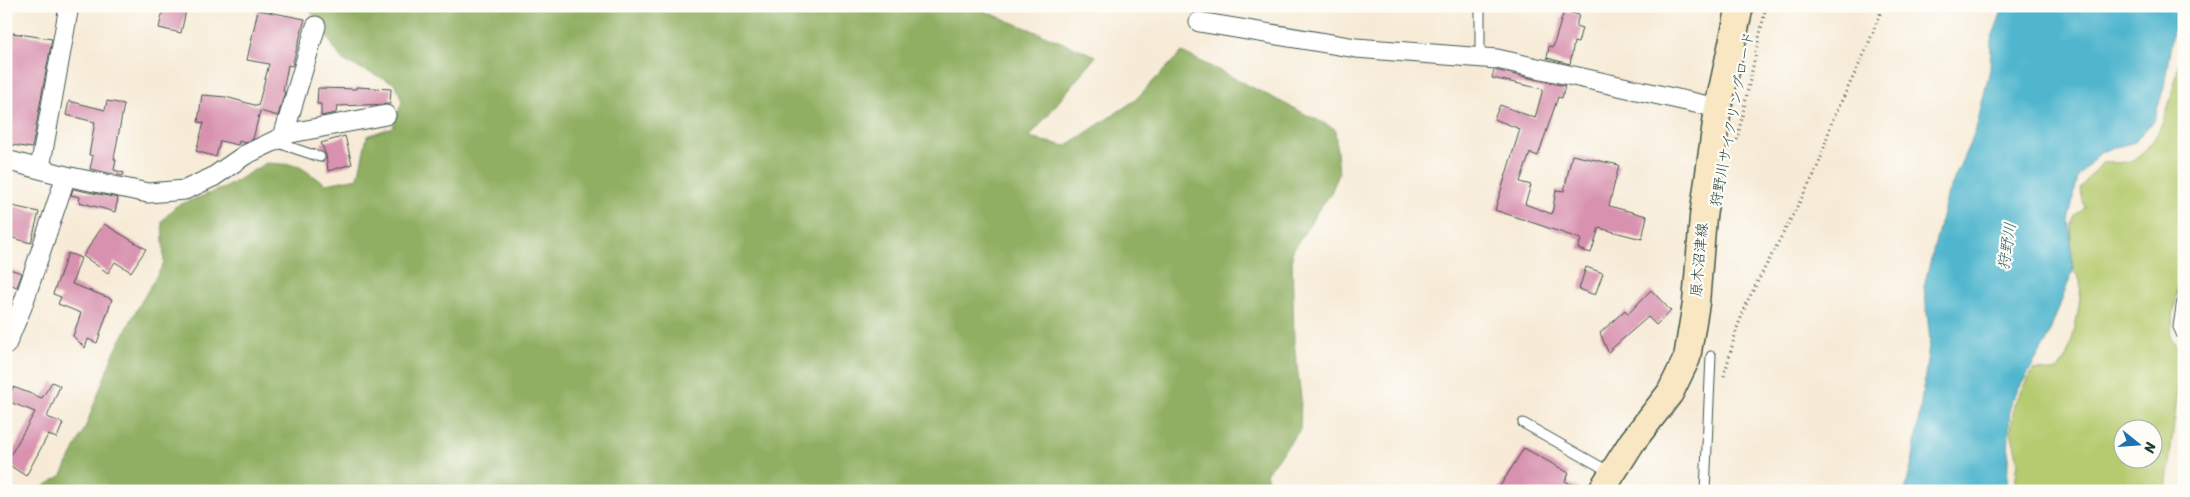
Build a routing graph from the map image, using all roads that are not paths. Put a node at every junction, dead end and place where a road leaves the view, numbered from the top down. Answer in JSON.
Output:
{"nodes":[{"id":1,"x":70,"y":6,"type":"edge"},
{"id":2,"x":1480,"y":6,"type":"edge"},
{"id":3,"x":1740,"y":6,"type":"edge"},
{"id":4,"x":1199,"y":22,"type":"dead end"},
{"id":5,"x":316,"y":26,"type":"dead end"},
{"id":6,"x":1485,"y":58,"type":"junction"},
{"id":7,"x":1718,"y":108,"type":"junction"},
{"id":8,"x":386,"y":115,"type":"dead end"},
{"id":9,"x":278,"y":139,"type":"junction"},
{"id":10,"x":320,"y":157,"type":"dead end"},
{"id":11,"x":6,"y":160,"type":"edge"},
{"id":12,"x":40,"y":168,"type":"junction"},
{"id":13,"x":66,"y":176,"type":"junction"},
{"id":14,"x":2184,"y":286,"type":"edge"},
{"id":15,"x":2184,"y":340,"type":"edge"},
{"id":16,"x":6,"y":345,"type":"edge"},
{"id":17,"x":1711,"y":356,"type":"dead end"},
{"id":18,"x":1523,"y":423,"type":"dead end"},
{"id":19,"x":1606,"y":482,"type":"edge"},
{"id":20,"x":1705,"y":491,"type":"edge"}],
"edges":[{"from":1,"to":12,"type":"street"},
{"from":2,"to":6,"type":"lane"},
{"from":3,"to":7,"type":"main road","name":"原木沼津線"},
{"from":4,"to":6,"type":"street"},
{"from":5,"to":9,"type":"street"},
{"from":6,"to":7,"type":"street"},
{"from":7,"to":19,"type":"main road","name":"原木沼津線"},
{"from":8,"to":9,"type":"street"},
{"from":9,"to":10,"type":"lane"},
{"from":9,"to":13,"type":"street"},
{"from":11,"to":12,"type":"street"},
{"from":12,"to":13,"type":"street"},
{"from":13,"to":16,"type":"street"},
{"from":14,"to":15,"type":"lane"},
{"from":17,"to":20,"type":"lane"},
{"from":18,"to":19,"type":"lane"}]}
